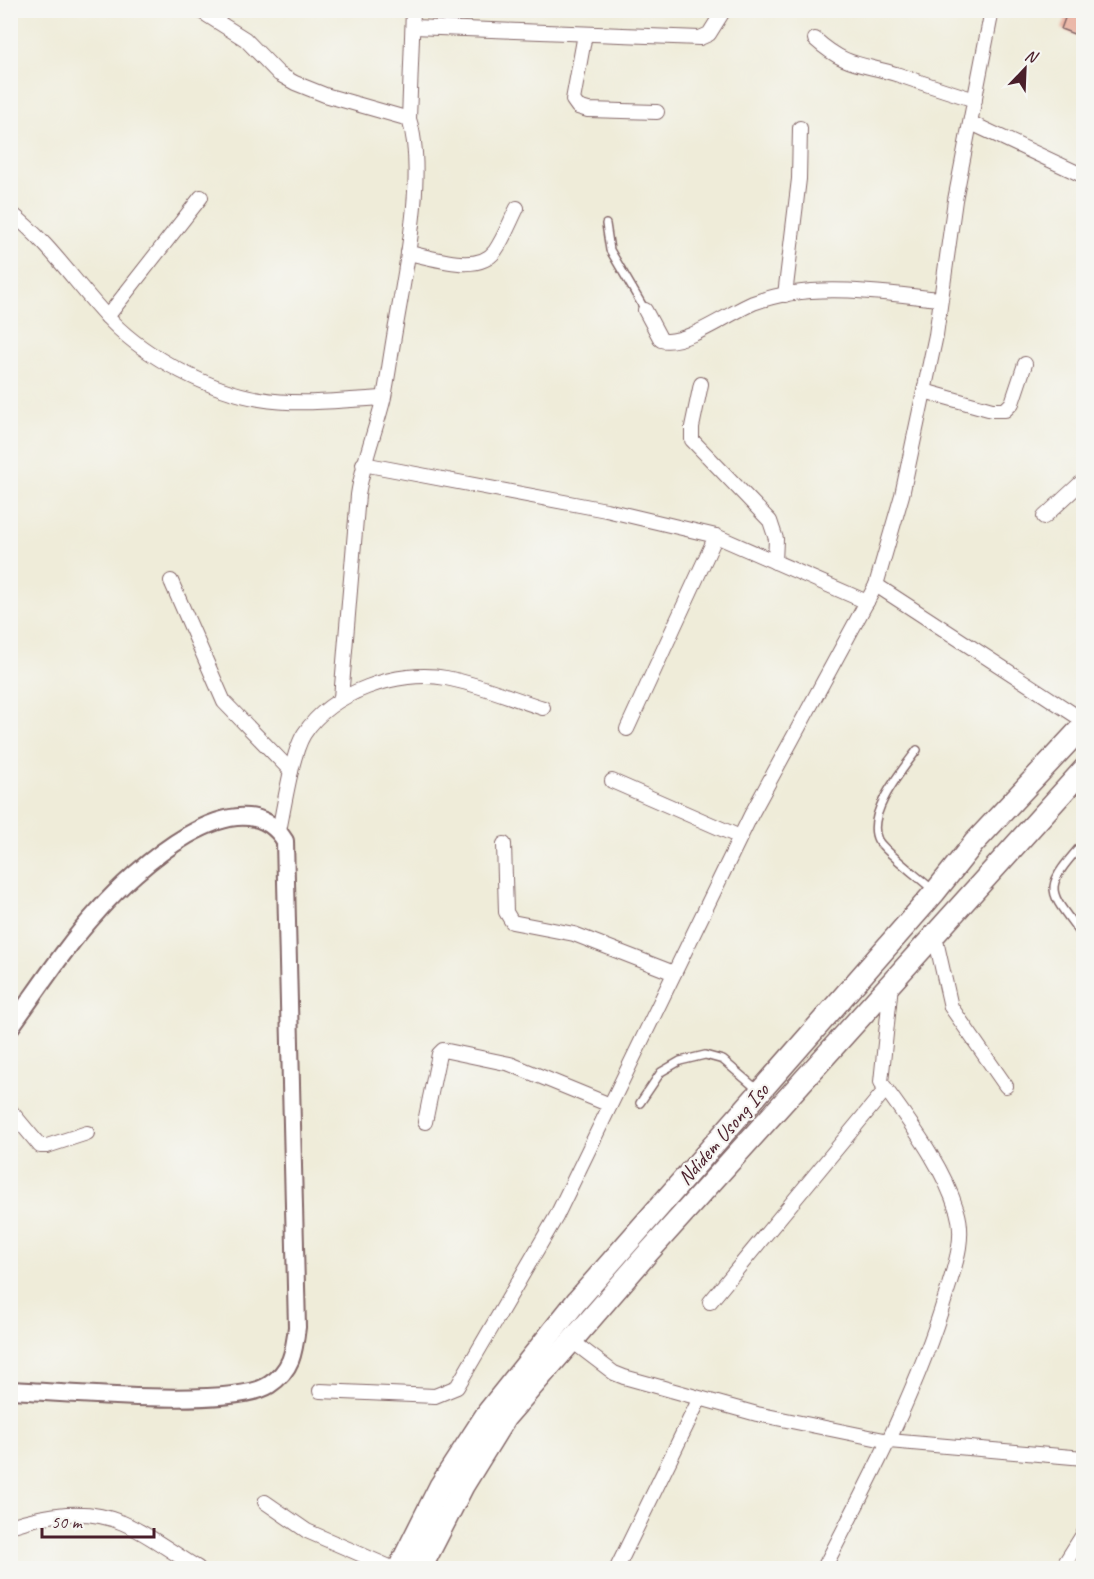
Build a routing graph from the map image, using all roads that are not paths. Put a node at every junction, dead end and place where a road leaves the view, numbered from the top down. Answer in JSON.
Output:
{"nodes":[{"id":1,"x":199,"y":10,"type":"edge"},
{"id":2,"x":413,"y":10,"type":"edge"},
{"id":3,"x":724,"y":10,"type":"edge"},
{"id":4,"x":992,"y":10,"type":"edge"},
{"id":5,"x":414,"y":27,"type":"junction"},
{"id":6,"x":585,"y":34,"type":"junction"},
{"id":7,"x":814,"y":39,"type":"dead end"},
{"id":8,"x":975,"y":100,"type":"junction"},
{"id":9,"x":657,"y":112,"type":"dead end"},
{"id":10,"x":410,"y":119,"type":"junction"},
{"id":11,"x":971,"y":123,"type":"junction"},
{"id":12,"x":800,"y":128,"type":"dead end"},
{"id":13,"x":1083,"y":176,"type":"edge"},
{"id":14,"x":201,"y":197,"type":"dead end"},
{"id":15,"x":517,"y":208,"type":"dead end"},
{"id":16,"x":10,"y":212,"type":"edge"},
{"id":17,"x":606,"y":224,"type":"dead end"},
{"id":18,"x":408,"y":253,"type":"junction"},
{"id":19,"x":785,"y":295,"type":"junction"},
{"id":20,"x":940,"y":299,"type":"junction"},
{"id":21,"x":645,"y":310,"type":"joint"},
{"id":22,"x":107,"y":317,"type":"junction"},
{"id":23,"x":1025,"y":364,"type":"dead end"},
{"id":24,"x":701,"y":384,"type":"dead end"},
{"id":25,"x":924,"y":391,"type":"junction"},
{"id":26,"x":383,"y":398,"type":"junction"},
{"id":27,"x":363,"y":464,"type":"junction"},
{"id":28,"x":1081,"y":489,"type":"edge"},
{"id":29,"x":1044,"y":517,"type":"dead end"},
{"id":30,"x":716,"y":536,"type":"junction"},
{"id":31,"x":775,"y":562,"type":"junction"},
{"id":32,"x":171,"y":581,"type":"dead end"},
{"id":33,"x":876,"y":585,"type":"junction"},
{"id":34,"x":867,"y":602,"type":"junction"},
{"id":35,"x":341,"y":698,"type":"junction"},
{"id":36,"x":543,"y":708,"type":"dead end"},
{"id":37,"x":1083,"y":723,"type":"edge"},
{"id":38,"x":627,"y":729,"type":"dead end"},
{"id":39,"x":918,"y":750,"type":"dead end"},
{"id":40,"x":1083,"y":770,"type":"edge"},
{"id":41,"x":291,"y":771,"type":"junction"},
{"id":42,"x":612,"y":781,"type":"dead end"},
{"id":43,"x":279,"y":831,"type":"junction"},
{"id":44,"x":740,"y":837,"type":"junction"},
{"id":45,"x":1083,"y":842,"type":"edge"},
{"id":46,"x":504,"y":844,"type":"dead end"},
{"id":47,"x":935,"y":892,"type":"junction"},
{"id":48,"x":935,"y":936,"type":"junction"},
{"id":49,"x":1083,"y":938,"type":"edge"},
{"id":50,"x":674,"y":973,"type":"junction"},
{"id":51,"x":891,"y":985,"type":"junction"},
{"id":52,"x":10,"y":1028,"type":"edge"},
{"id":53,"x":1006,"y":1086,"type":"dead end"},
{"id":54,"x":886,"y":1089,"type":"junction"},
{"id":55,"x":760,"y":1092,"type":"junction"},
{"id":56,"x":640,"y":1103,"type":"dead end"},
{"id":57,"x":610,"y":1105,"type":"junction"},
{"id":58,"x":10,"y":1110,"type":"edge"},
{"id":59,"x":425,"y":1122,"type":"dead end"},
{"id":60,"x":87,"y":1133,"type":"dead end"},
{"id":61,"x":710,"y":1302,"type":"dead end"},
{"id":62,"x":572,"y":1341,"type":"junction"},
{"id":63,"x":10,"y":1390,"type":"edge"},
{"id":64,"x":320,"y":1391,"type":"dead end"},
{"id":65,"x":699,"y":1400,"type":"junction"},
{"id":66,"x":889,"y":1441,"type":"junction"},
{"id":67,"x":1083,"y":1458,"type":"edge"},
{"id":68,"x":265,"y":1502,"type":"dead end"},
{"id":69,"x":10,"y":1526,"type":"edge"},
{"id":70,"x":1083,"y":1533,"type":"edge"},
{"id":71,"x":1080,"y":1549,"type":"edge"},
{"id":72,"x":198,"y":1569,"type":"edge"},
{"id":73,"x":392,"y":1569,"type":"edge"},
{"id":74,"x":399,"y":1569,"type":"edge"},
{"id":75,"x":421,"y":1569,"type":"edge"},
{"id":76,"x":617,"y":1569,"type":"edge"},
{"id":77,"x":824,"y":1569,"type":"edge"},
{"id":78,"x":1062,"y":1569,"type":"edge"}],
"edges":[{"from":1,"to":10,"type":"street"},
{"from":2,"to":5,"type":"street"},
{"from":3,"to":6,"type":"street"},
{"from":4,"to":8,"type":"street"},
{"from":5,"to":6,"type":"street"},
{"from":5,"to":10,"type":"street"},
{"from":6,"to":9,"type":"street"},
{"from":7,"to":8,"type":"street"},
{"from":8,"to":11,"type":"street"},
{"from":10,"to":18,"type":"street"},
{"from":11,"to":13,"type":"street"},
{"from":11,"to":20,"type":"street"},
{"from":12,"to":19,"type":"street"},
{"from":14,"to":22,"type":"street"},
{"from":15,"to":18,"type":"street"},
{"from":16,"to":22,"type":"street"},
{"from":17,"to":21,"type":"lane"},
{"from":18,"to":26,"type":"street"},
{"from":19,"to":20,"type":"street"},
{"from":19,"to":21,"type":"street"},
{"from":20,"to":25,"type":"street"},
{"from":22,"to":26,"type":"street"},
{"from":23,"to":25,"type":"street"},
{"from":24,"to":31,"type":"street"},
{"from":25,"to":33,"type":"street"},
{"from":26,"to":27,"type":"street"},
{"from":27,"to":30,"type":"street"},
{"from":27,"to":35,"type":"street"},
{"from":28,"to":29,"type":"street"},
{"from":30,"to":31,"type":"street"},
{"from":30,"to":38,"type":"street"},
{"from":31,"to":34,"type":"street"},
{"from":32,"to":41,"type":"street"},
{"from":33,"to":34,"type":"street"},
{"from":33,"to":37,"type":"street"},
{"from":34,"to":44,"type":"street"},
{"from":35,"to":36,"type":"street"},
{"from":35,"to":41,"type":"street"},
{"from":37,"to":47,"type":"highway","name":"Ndidem Usong Iso"},
{"from":39,"to":47,"type":"lane"},
{"from":40,"to":48,"type":"highway","name":"Ndidem Usong Iso"},
{"from":41,"to":43,"type":"street"},
{"from":42,"to":44,"type":"street"},
{"from":43,"to":52,"type":"street"},
{"from":43,"to":63,"type":"street"},
{"from":44,"to":50,"type":"street"},
{"from":45,"to":49,"type":"lane"},
{"from":46,"to":50,"type":"street"},
{"from":47,"to":55,"type":"highway","name":"Ndidem Usong Iso"},
{"from":48,"to":51,"type":"highway","name":"Ndidem Usong Iso"},
{"from":48,"to":53,"type":"street"},
{"from":50,"to":57,"type":"street"},
{"from":51,"to":54,"type":"street"},
{"from":51,"to":62,"type":"highway","name":"Ndidem Usong Iso"},
{"from":54,"to":61,"type":"street"},
{"from":54,"to":66,"type":"street"},
{"from":55,"to":56,"type":"lane"},
{"from":55,"to":74,"type":"highway","name":"Ndidem Usong Iso"},
{"from":57,"to":59,"type":"street"},
{"from":57,"to":64,"type":"street"},
{"from":58,"to":60,"type":"street"},
{"from":62,"to":65,"type":"street"},
{"from":62,"to":75,"type":"highway","name":"Ndidem Usong Iso"},
{"from":65,"to":66,"type":"street"},
{"from":65,"to":76,"type":"street"},
{"from":66,"to":67,"type":"street"},
{"from":66,"to":77,"type":"street"},
{"from":68,"to":73,"type":"street"},
{"from":69,"to":72,"type":"street"},
{"from":70,"to":71,"type":"street"},
{"from":71,"to":78,"type":"street"}]}
